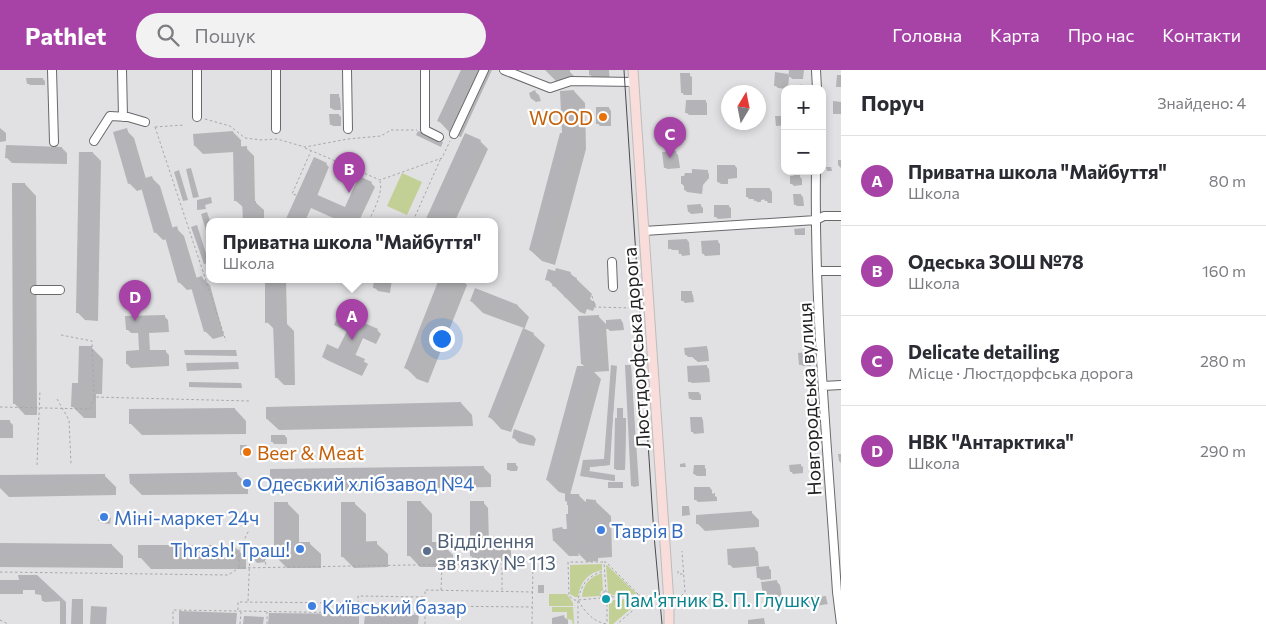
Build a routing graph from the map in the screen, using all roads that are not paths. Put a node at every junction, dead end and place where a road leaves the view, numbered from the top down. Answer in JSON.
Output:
{"nodes":[{"id":1,"x":52,"y":70,"type":"edge"},
{"id":2,"x":122,"y":70,"type":"edge"},
{"id":3,"x":197,"y":70,"type":"edge"},
{"id":4,"x":276,"y":70,"type":"edge"},
{"id":5,"x":347,"y":70,"type":"edge"},
{"id":6,"x":425,"y":70,"type":"edge"},
{"id":7,"x":484,"y":70,"type":"edge"},
{"id":8,"x":504,"y":70,"type":"edge"},
{"id":9,"x":633,"y":70,"type":"edge"},
{"id":10,"x":816,"y":70,"type":"edge"},
{"id":11,"x":634,"y":82,"type":"junction"},
{"id":12,"x":816,"y":85,"type":"edge"},
{"id":13,"x":123,"y":116,"type":"junction"},
{"id":14,"x":197,"y":117,"type":"road end"},
{"id":15,"x":145,"y":122,"type":"road end"},
{"id":16,"x":276,"y":129,"type":"dead end"},
{"id":17,"x":348,"y":129,"type":"dead end"},
{"id":18,"x":454,"y":134,"type":"road end"},
{"id":19,"x":439,"y":137,"type":"dead end"},
{"id":20,"x":94,"y":141,"type":"dead end"},
{"id":21,"x":54,"y":142,"type":"dead end"},
{"id":22,"x":816,"y":175,"type":"edge"},
{"id":23,"x":841,"y":216,"type":"edge"},
{"id":24,"x":816,"y":220,"type":"junction"},
{"id":25,"x":644,"y":230,"type":"junction"},
{"id":26,"x":612,"y":262,"type":"dead end"},
{"id":27,"x":818,"y":271,"type":"junction"},
{"id":28,"x":841,"y":271,"type":"edge"},
{"id":29,"x":613,"y":287,"type":"dead end"},
{"id":30,"x":35,"y":290,"type":"dead end"},
{"id":31,"x":60,"y":290,"type":"dead end"},
{"id":32,"x":823,"y":386,"type":"junction"},
{"id":33,"x":841,"y":386,"type":"edge"},
{"id":34,"x":841,"y":513,"type":"edge"},
{"id":35,"x":832,"y":514,"type":"junction"},
{"id":36,"x":840,"y":609,"type":"edge"},
{"id":37,"x":669,"y":624,"type":"edge"},
{"id":38,"x":841,"y":624,"type":"edge"}],
"edges":[{"from":1,"to":21,"type":"street"},
{"from":2,"to":13,"type":"street"},
{"from":3,"to":14,"type":"street"},
{"from":4,"to":16,"type":"street"},
{"from":5,"to":17,"type":"street"},
{"from":6,"to":19,"type":"street"},
{"from":7,"to":18,"type":"street"},
{"from":8,"to":11,"type":"street"},
{"from":9,"to":11,"type":"main road","name":"Люстдорфська дорога"},
{"from":10,"to":12,"type":"street"},
{"from":11,"to":25,"type":"main road","name":"Люстдорфська дорога"},
{"from":13,"to":15,"type":"street"},
{"from":13,"to":20,"type":"street"},
{"from":22,"to":24,"type":"street","name":"Новгородська вулиця"},
{"from":23,"to":24,"type":"street"},
{"from":24,"to":25,"type":"street"},
{"from":24,"to":27,"type":"street","name":"Новгородська вулиця"},
{"from":25,"to":37,"type":"main road","name":"Люстдорфська дорога"},
{"from":26,"to":29,"type":"street"},
{"from":27,"to":28,"type":"street"},
{"from":27,"to":32,"type":"street","name":"Новгородська вулиця"},
{"from":30,"to":31,"type":"street"},
{"from":32,"to":33,"type":"street"},
{"from":32,"to":35,"type":"street","name":"Новгородська вулиця"},
{"from":34,"to":35,"type":"street"},
{"from":35,"to":36,"type":"street","name":"Новгородська вулиця"},
{"from":36,"to":38,"type":"street","name":"Новгородська вулиця"}]}
